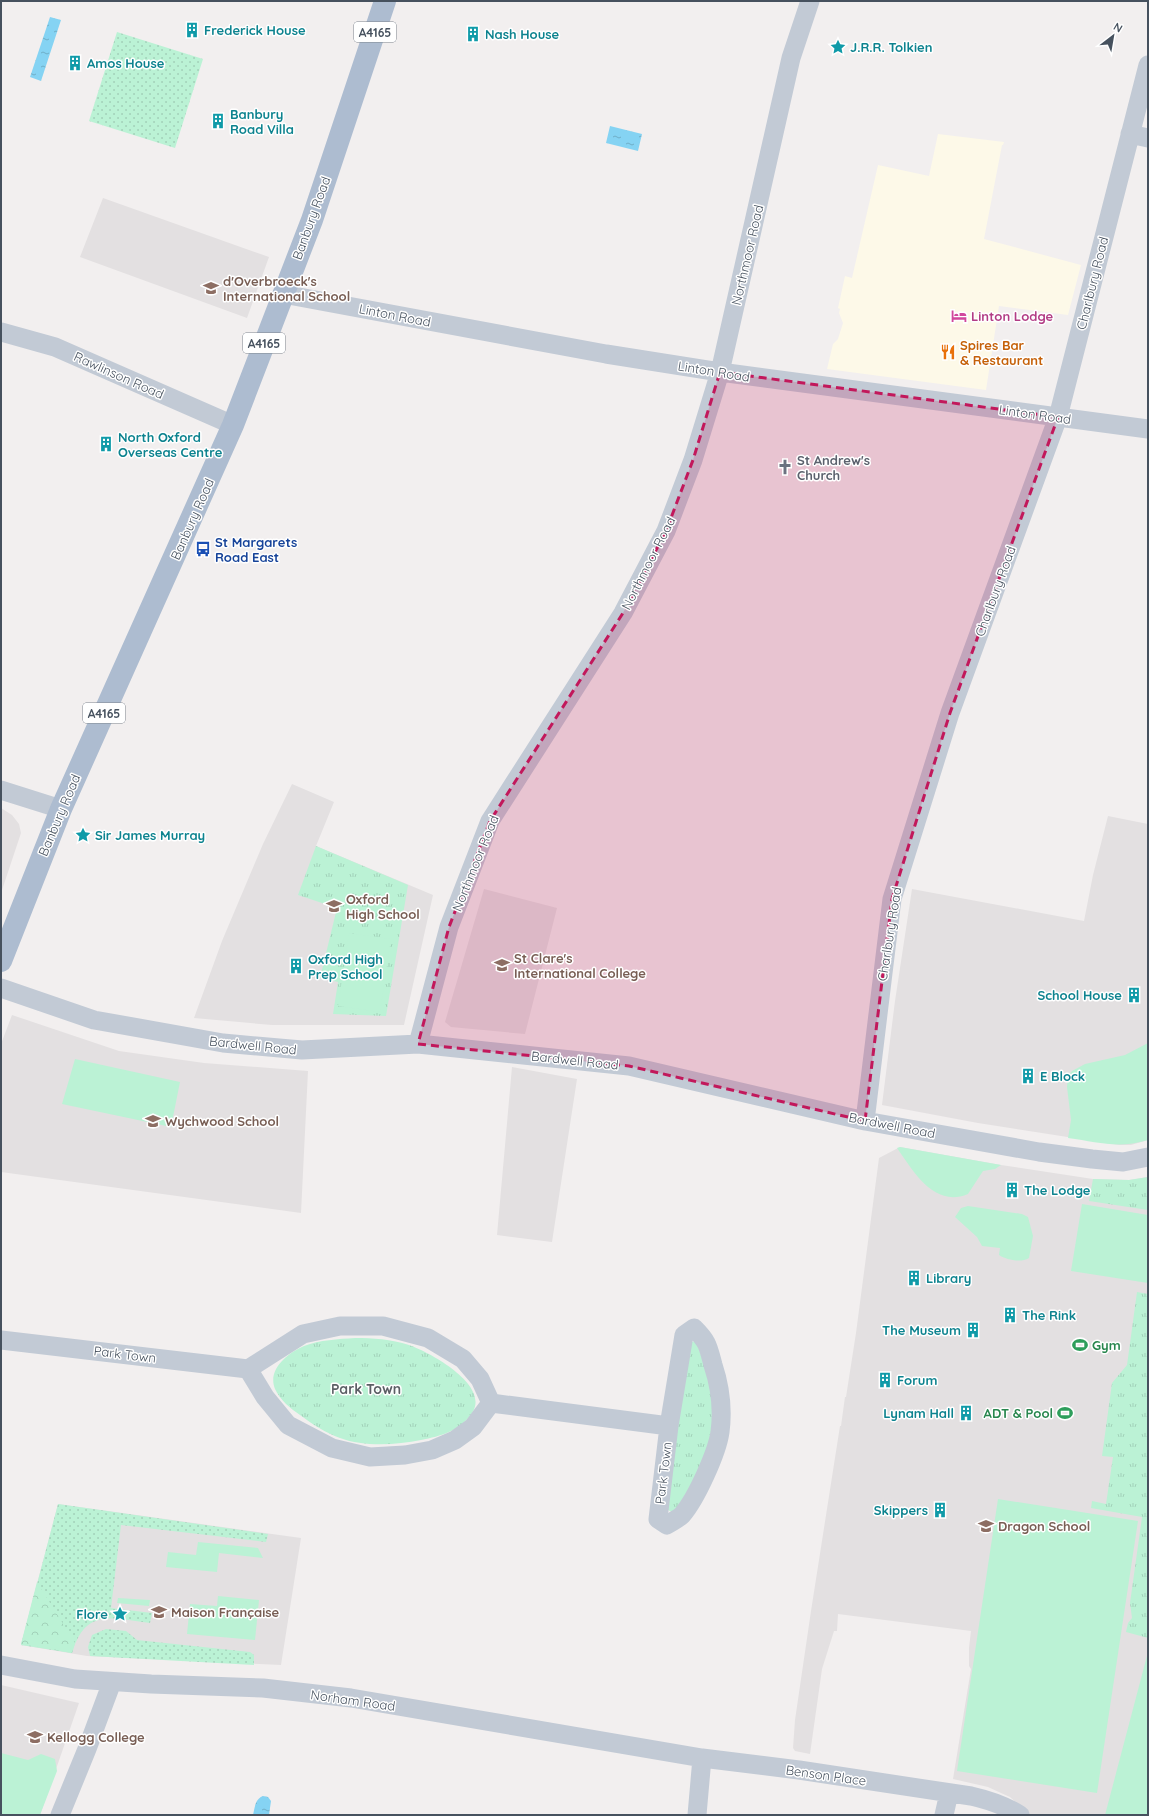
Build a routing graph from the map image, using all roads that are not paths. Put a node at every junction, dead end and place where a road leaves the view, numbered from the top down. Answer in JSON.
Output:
{"nodes":[{"id":1,"x":385,"y":1,"type":"edge"},
{"id":2,"x":810,"y":1,"type":"edge"},
{"id":3,"x":1148,"y":65,"type":"edge"},
{"id":4,"x":1139,"y":136,"type":"edge"},
{"id":5,"x":283,"y":294,"type":"junction"},
{"id":6,"x":1,"y":332,"type":"edge"},
{"id":7,"x":720,"y":372,"type":"junction"},
{"id":8,"x":1058,"y":416,"type":"junction"},
{"id":9,"x":233,"y":425,"type":"junction"},
{"id":10,"x":1148,"y":429,"type":"edge"},
{"id":11,"x":1,"y":790,"type":"edge"},
{"id":12,"x":61,"y":808,"type":"junction"},
{"id":13,"x":1,"y":961,"type":"edge"},
{"id":14,"x":1,"y":988,"type":"edge"},
{"id":15,"x":418,"y":1044,"type":"junction"},
{"id":16,"x":865,"y":1121,"type":"junction"},
{"id":17,"x":1148,"y":1157,"type":"edge"},
{"id":18,"x":1,"y":1340,"type":"edge"},
{"id":19,"x":248,"y":1369,"type":"junction"},
{"id":20,"x":491,"y":1403,"type":"junction"},
{"id":21,"x":669,"y":1426,"type":"junction"},
{"id":22,"x":1,"y":1665,"type":"edge"},
{"id":23,"x":112,"y":1682,"type":"junction"},
{"id":24,"x":702,"y":1758,"type":"junction"},
{"id":25,"x":949,"y":1793,"type":"junction"},
{"id":26,"x":60,"y":1815,"type":"edge"},
{"id":27,"x":696,"y":1815,"type":"edge"},
{"id":28,"x":944,"y":1815,"type":"edge"},
{"id":29,"x":1020,"y":1815,"type":"edge"}],
"edges":[{"from":1,"to":5,"type":"main road","name":"Banbury Road","number":"A4165"},
{"from":2,"to":7,"type":"street","name":"Northmoor Road"},
{"from":3,"to":4,"type":"street","name":"Charlbury Road"},
{"from":4,"to":8,"type":"street","name":"Charlbury Road"},
{"from":5,"to":7,"type":"street","name":"Linton Road"},
{"from":5,"to":9,"type":"main road","name":"Banbury Road","number":"A4165"},
{"from":6,"to":9,"type":"street","name":"Rawlinson Road"},
{"from":7,"to":8,"type":"street","name":"Linton Road"},
{"from":7,"to":15,"type":"street","name":"Northmoor Road"},
{"from":8,"to":10,"type":"street","name":"Linton Road"},
{"from":8,"to":16,"type":"street","name":"Charlbury Road"},
{"from":9,"to":12,"type":"main road","name":"Banbury Road","number":"A4165"},
{"from":11,"to":12,"type":"street"},
{"from":12,"to":13,"type":"main road","name":"Banbury Road","number":"A4165"},
{"from":14,"to":15,"type":"street","name":"Bardwell Road"},
{"from":15,"to":16,"type":"street","name":"Bardwell Road"},
{"from":16,"to":17,"type":"street","name":"Bardwell Road"},
{"from":18,"to":19,"type":"street","name":"Park Town"},
{"from":19,"to":20,"type":"street"},
{"from":19,"to":20,"type":"street"},
{"from":20,"to":21,"type":"street","name":"Park Town"},
{"from":21,"to":21,"type":"street","name":"Park Town"},
{"from":22,"to":23,"type":"street","name":"Norham Road"},
{"from":23,"to":24,"type":"street","name":"Norham Road"},
{"from":23,"to":26,"type":"street"},
{"from":24,"to":25,"type":"street","name":"Benson Place"},
{"from":24,"to":27,"type":"street"},
{"from":25,"to":28,"type":"street"},
{"from":25,"to":29,"type":"street","name":"Benson Place"}]}
